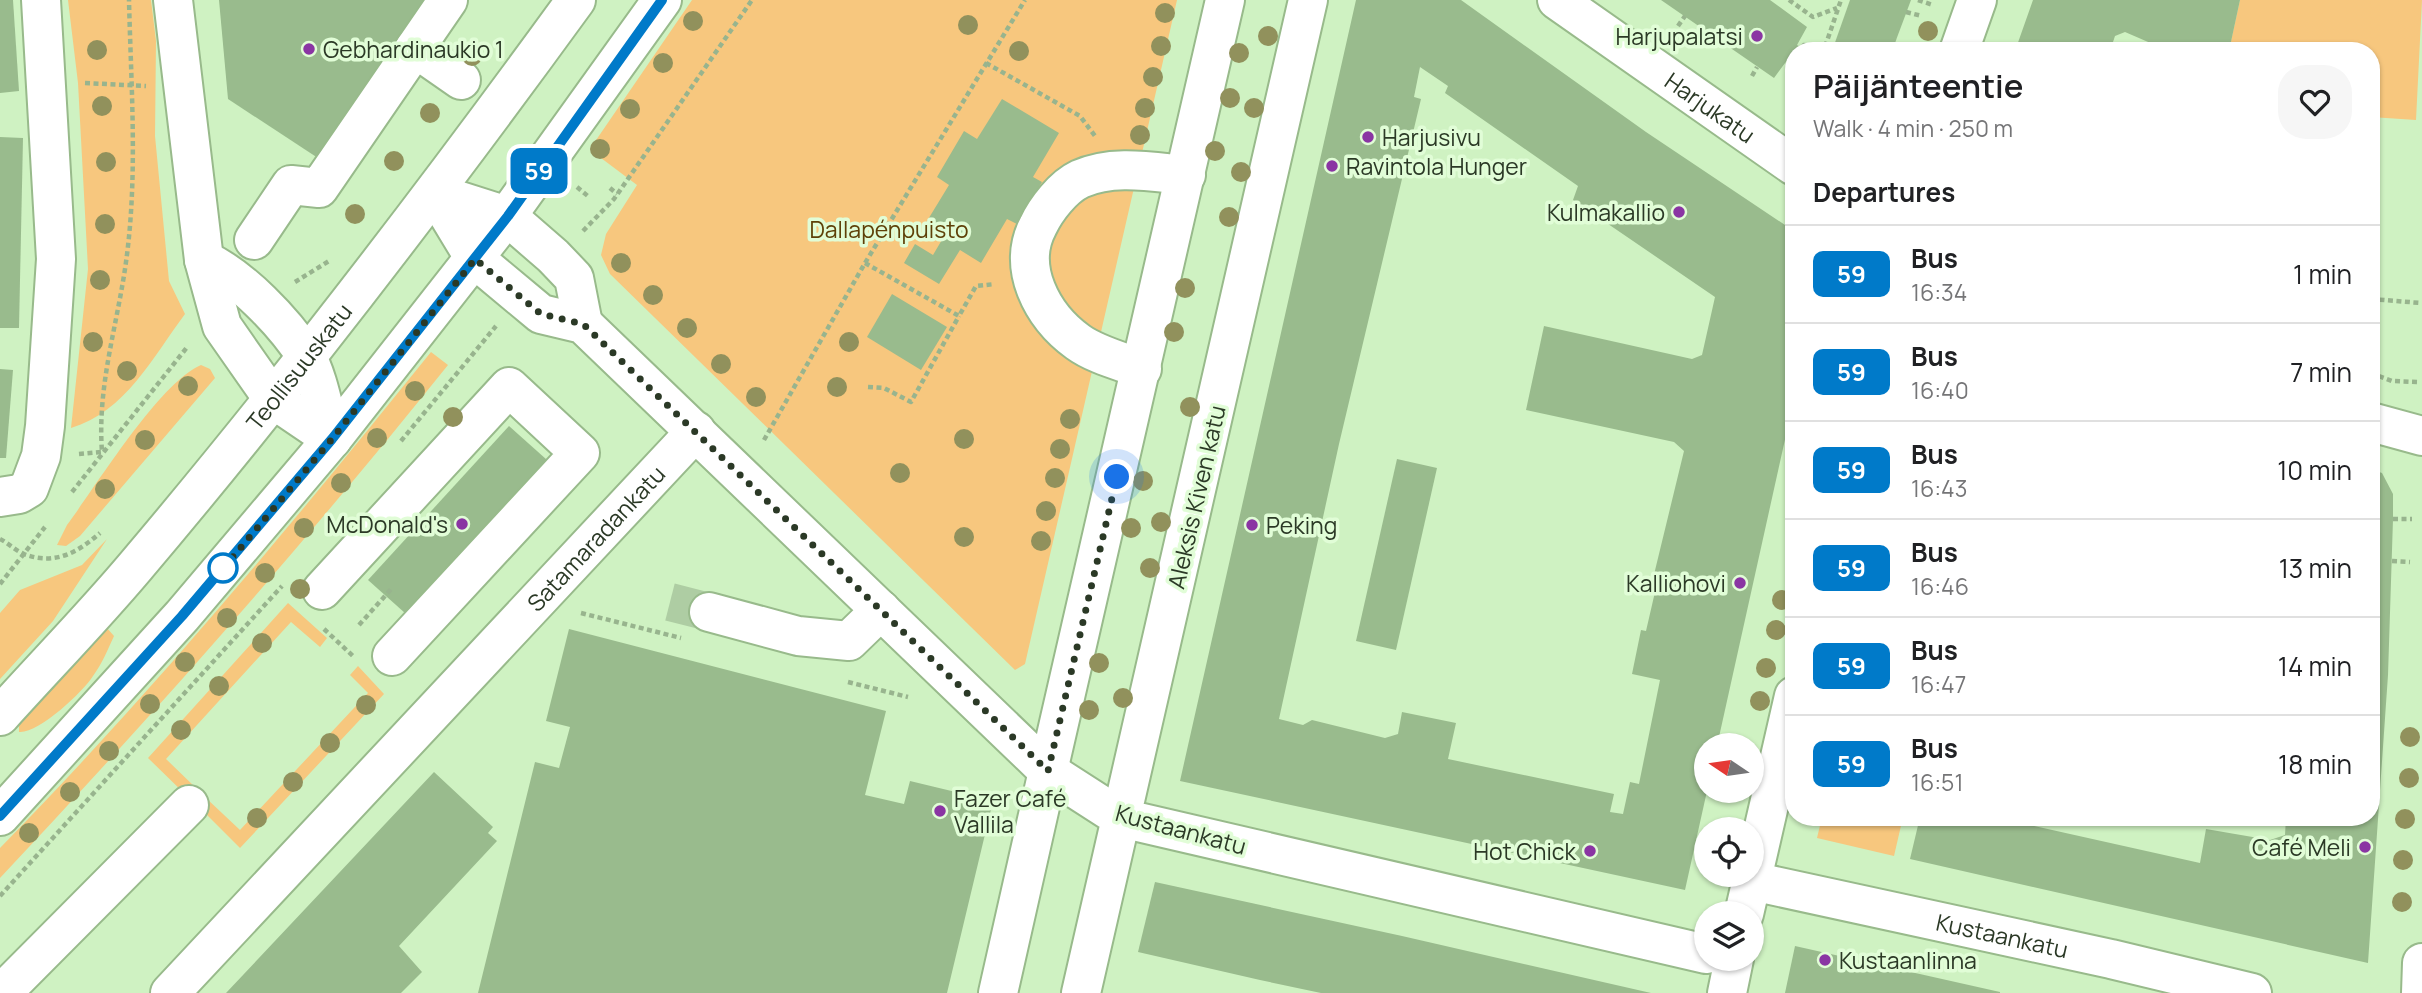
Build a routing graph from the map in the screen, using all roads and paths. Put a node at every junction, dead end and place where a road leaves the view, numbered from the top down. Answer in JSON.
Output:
{"nodes":[{"id":1,"x":41,"y":0,"type":"edge"},
{"id":2,"x":128,"y":0,"type":"edge"},
{"id":3,"x":173,"y":0,"type":"edge"},
{"id":4,"x":448,"y":0,"type":"edge"},
{"id":5,"x":576,"y":0,"type":"edge"},
{"id":6,"x":662,"y":0,"type":"edge"},
{"id":7,"x":752,"y":0,"type":"edge"},
{"id":8,"x":1025,"y":0,"type":"edge"},
{"id":9,"x":1225,"y":0,"type":"edge"},
{"id":10,"x":1308,"y":0,"type":"edge"},
{"id":11,"x":1557,"y":0,"type":"edge"},
{"id":12,"x":1789,"y":0,"type":"edge"},
{"id":13,"x":1841,"y":0,"type":"edge"},
{"id":14,"x":1977,"y":0,"type":"edge"},
{"id":15,"x":1839,"y":8,"type":"junction"},
{"id":16,"x":1906,"y":12,"type":"dead end"},
{"id":17,"x":1685,"y":16,"type":"dead end"},
{"id":18,"x":1922,"y":16,"type":"dead end"},
{"id":19,"x":1678,"y":26,"type":"dead end"},
{"id":20,"x":1827,"y":42,"type":"edge"},
{"id":21,"x":1962,"y":42,"type":"edge"},
{"id":22,"x":415,"y":48,"type":"junction"},
{"id":23,"x":986,"y":62,"type":"junction"},
{"id":24,"x":1757,"y":67,"type":"dead end"},
{"id":25,"x":1752,"y":76,"type":"dead end"},
{"id":26,"x":461,"y":80,"type":"dead end"},
{"id":27,"x":87,"y":83,"type":"dead end"},
{"id":28,"x":124,"y":86,"type":"dead end"},
{"id":29,"x":1098,"y":143,"type":"dead end"},
{"id":30,"x":1785,"y":160,"type":"edge"},
{"id":31,"x":1186,"y":175,"type":"junction"},
{"id":32,"x":610,"y":188,"type":"dead end"},
{"id":33,"x":435,"y":194,"type":"junction"},
{"id":34,"x":618,"y":194,"type":"junction"},
{"id":35,"x":508,"y":216,"type":"junction"},
{"id":36,"x":580,"y":235,"type":"dead end"},
{"id":37,"x":254,"y":240,"type":"dead end"},
{"id":38,"x":332,"y":259,"type":"dead end"},
{"id":39,"x":475,"y":259,"type":"junction"},
{"id":40,"x":204,"y":260,"type":"junction"},
{"id":41,"x":865,"y":263,"type":"junction"},
{"id":42,"x":998,"y":284,"type":"dead end"},
{"id":43,"x":2380,"y":300,"type":"edge"},
{"id":44,"x":260,"y":302,"type":"junction"},
{"id":45,"x":2421,"y":303,"type":"edge"},
{"id":46,"x":959,"y":316,"type":"junction"},
{"id":47,"x":503,"y":319,"type":"dead end"},
{"id":48,"x":583,"y":324,"type":"junction"},
{"id":49,"x":222,"y":326,"type":"junction"},
{"id":50,"x":307,"y":358,"type":"junction"},
{"id":51,"x":1142,"y":369,"type":"junction"},
{"id":52,"x":2380,"y":376,"type":"edge"},
{"id":53,"x":2417,"y":382,"type":"dead end"},
{"id":54,"x":868,"y":387,"type":"dead end"},
{"id":55,"x":274,"y":399,"type":"junction"},
{"id":56,"x":2380,"y":424,"type":"edge"},
{"id":57,"x":696,"y":431,"type":"junction"},
{"id":58,"x":2422,"y":436,"type":"edge"},
{"id":59,"x":332,"y":439,"type":"junction"},
{"id":60,"x":764,"y":440,"type":"dead end"},
{"id":61,"x":102,"y":452,"type":"junction"},
{"id":62,"x":392,"y":452,"type":"dead end"},
{"id":63,"x":41,"y":456,"type":"junction"},
{"id":64,"x":71,"y":493,"type":"dead end"},
{"id":65,"x":0,"y":497,"type":"edge"},
{"id":66,"x":2393,"y":519,"type":"dead end"},
{"id":67,"x":2412,"y":519,"type":"dead end"},
{"id":68,"x":48,"y":524,"type":"dead end"},
{"id":69,"x":100,"y":533,"type":"dead end"},
{"id":70,"x":0,"y":540,"type":"edge"},
{"id":71,"x":23,"y":554,"type":"junction"},
{"id":72,"x":2392,"y":561,"type":"dead end"},
{"id":73,"x":2410,"y":562,"type":"dead end"},
{"id":74,"x":0,"y":584,"type":"edge"},
{"id":75,"x":393,"y":587,"type":"dead end"},
{"id":76,"x":280,"y":588,"type":"junction"},
{"id":77,"x":305,"y":598,"type":"junction"},
{"id":78,"x":881,"y":610,"type":"junction"},
{"id":79,"x":709,"y":612,"type":"tunnel mouth"},
{"id":80,"x":359,"y":625,"type":"dead end"},
{"id":81,"x":375,"y":659,"type":"joint"},
{"id":82,"x":0,"y":716,"type":"edge"},
{"id":83,"x":1785,"y":735,"type":"edge"},
{"id":84,"x":1048,"y":771,"type":"junction"},
{"id":85,"x":189,"y":805,"type":"dead end"},
{"id":86,"x":2,"y":811,"type":"edge"},
{"id":87,"x":1121,"y":818,"type":"junction"},
{"id":88,"x":0,"y":895,"type":"edge"},
{"id":89,"x":1748,"y":897,"type":"edge"},
{"id":90,"x":1694,"y":951,"type":"edge"},
{"id":91,"x":2422,"y":963,"type":"edge"},
{"id":92,"x":1731,"y":971,"type":"edge"},
{"id":93,"x":2144,"y":980,"type":"edge"},
{"id":94,"x":2,"y":993,"type":"edge"},
{"id":95,"x":170,"y":993,"type":"edge"},
{"id":96,"x":999,"y":993,"type":"edge"},
{"id":97,"x":1081,"y":993,"type":"edge"},
{"id":98,"x":1727,"y":993,"type":"edge"},
{"id":99,"x":2252,"y":993,"type":"edge"},
{"id":100,"x":2421,"y":993,"type":"edge"}],
"edges":[{"from":1,"to":63,"type":"street"},
{"from":2,"to":61,"type":"path"},
{"from":3,"to":40,"type":"street"},
{"from":4,"to":22,"type":"street"},
{"from":5,"to":33,"type":"street","name":"Teollisuuskatu"},
{"from":6,"to":35,"type":"street"},
{"from":7,"to":34,"type":"path"},
{"from":8,"to":23,"type":"path"},
{"from":9,"to":31,"type":"street"},
{"from":10,"to":87,"type":"street","name":"Aleksis Kiven katu"},
{"from":11,"to":30,"type":"street","name":"Harjukatu"},
{"from":12,"to":15,"type":"path"},
{"from":13,"to":15,"type":"path"},
{"from":14,"to":21,"type":"street"},
{"from":15,"to":20,"type":"path"},
{"from":16,"to":18,"type":"path"},
{"from":17,"to":19,"type":"path"},
{"from":22,"to":26,"type":"street"},
{"from":22,"to":37,"type":"street"},
{"from":23,"to":29,"type":"path"},
{"from":23,"to":41,"type":"path"},
{"from":24,"to":25,"type":"path"},
{"from":27,"to":28,"type":"path"},
{"from":31,"to":51,"type":"street"},
{"from":31,"to":51,"type":"street"},
{"from":32,"to":34,"type":"path"},
{"from":33,"to":35,"type":"street"},
{"from":33,"to":39,"type":"street"},
{"from":33,"to":50,"type":"street","name":"Teollisuuskatu"},
{"from":34,"to":36,"type":"path"},
{"from":35,"to":39,"type":"street"},
{"from":35,"to":48,"type":"street"},
{"from":38,"to":44,"type":"path"},
{"from":39,"to":48,"type":"street"},
{"from":39,"to":59,"type":"street"},
{"from":40,"to":44,"type":"street"},
{"from":40,"to":49,"type":"street"},
{"from":41,"to":46,"type":"path"},
{"from":41,"to":60,"type":"path"},
{"from":42,"to":46,"type":"path"},
{"from":43,"to":45,"type":"path"},
{"from":44,"to":50,"type":"street"},
{"from":46,"to":54,"type":"path"},
{"from":47,"to":62,"type":"path"},
{"from":48,"to":57,"type":"street","name":"Kustaankatu"},
{"from":49,"to":55,"type":"street"},
{"from":49,"to":61,"type":"path"},
{"from":50,"to":55,"type":"street","name":"Teollisuuskatu"},
{"from":50,"to":59,"type":"street"},
{"from":51,"to":84,"type":"street"},
{"from":52,"to":53,"type":"path"},
{"from":55,"to":59,"type":"street"},
{"from":55,"to":82,"type":"street","name":"Teollisuuskatu"},
{"from":56,"to":58,"type":"street"},
{"from":57,"to":78,"type":"street","name":"Kustaankatu"},
{"from":57,"to":95,"type":"street","name":"Satamaradankatu"},
{"from":59,"to":86,"type":"street"},
{"from":61,"to":63,"type":"path"},
{"from":61,"to":64,"type":"path"},
{"from":63,"to":65,"type":"street"},
{"from":66,"to":67,"type":"path"},
{"from":68,"to":71,"type":"path"},
{"from":69,"to":71,"type":"path"},
{"from":70,"to":71,"type":"path"},
{"from":71,"to":74,"type":"path"},
{"from":72,"to":73,"type":"path"},
{"from":75,"to":80,"type":"path"},
{"from":76,"to":77,"type":"path"},
{"from":76,"to":77,"type":"path"},
{"from":76,"to":88,"type":"path"},
{"from":77,"to":81,"type":"path"},
{"from":77,"to":81,"type":"street"},
{"from":78,"to":79,"type":"street"},
{"from":78,"to":84,"type":"street","name":"Kustaankatu"},
{"from":83,"to":89,"type":"street"},
{"from":84,"to":87,"type":"street","name":"Kustaankatu"},
{"from":84,"to":96,"type":"street"},
{"from":85,"to":94,"type":"street"},
{"from":87,"to":90,"type":"street","name":"Kustaankatu"},
{"from":87,"to":97,"type":"street","name":"Aleksis Kiven katu"},
{"from":89,"to":93,"type":"street","name":"Kustaankatu"},
{"from":91,"to":100,"type":"street"},
{"from":92,"to":98,"type":"street"},
{"from":93,"to":99,"type":"street","name":"Kustaankatu"}]}
